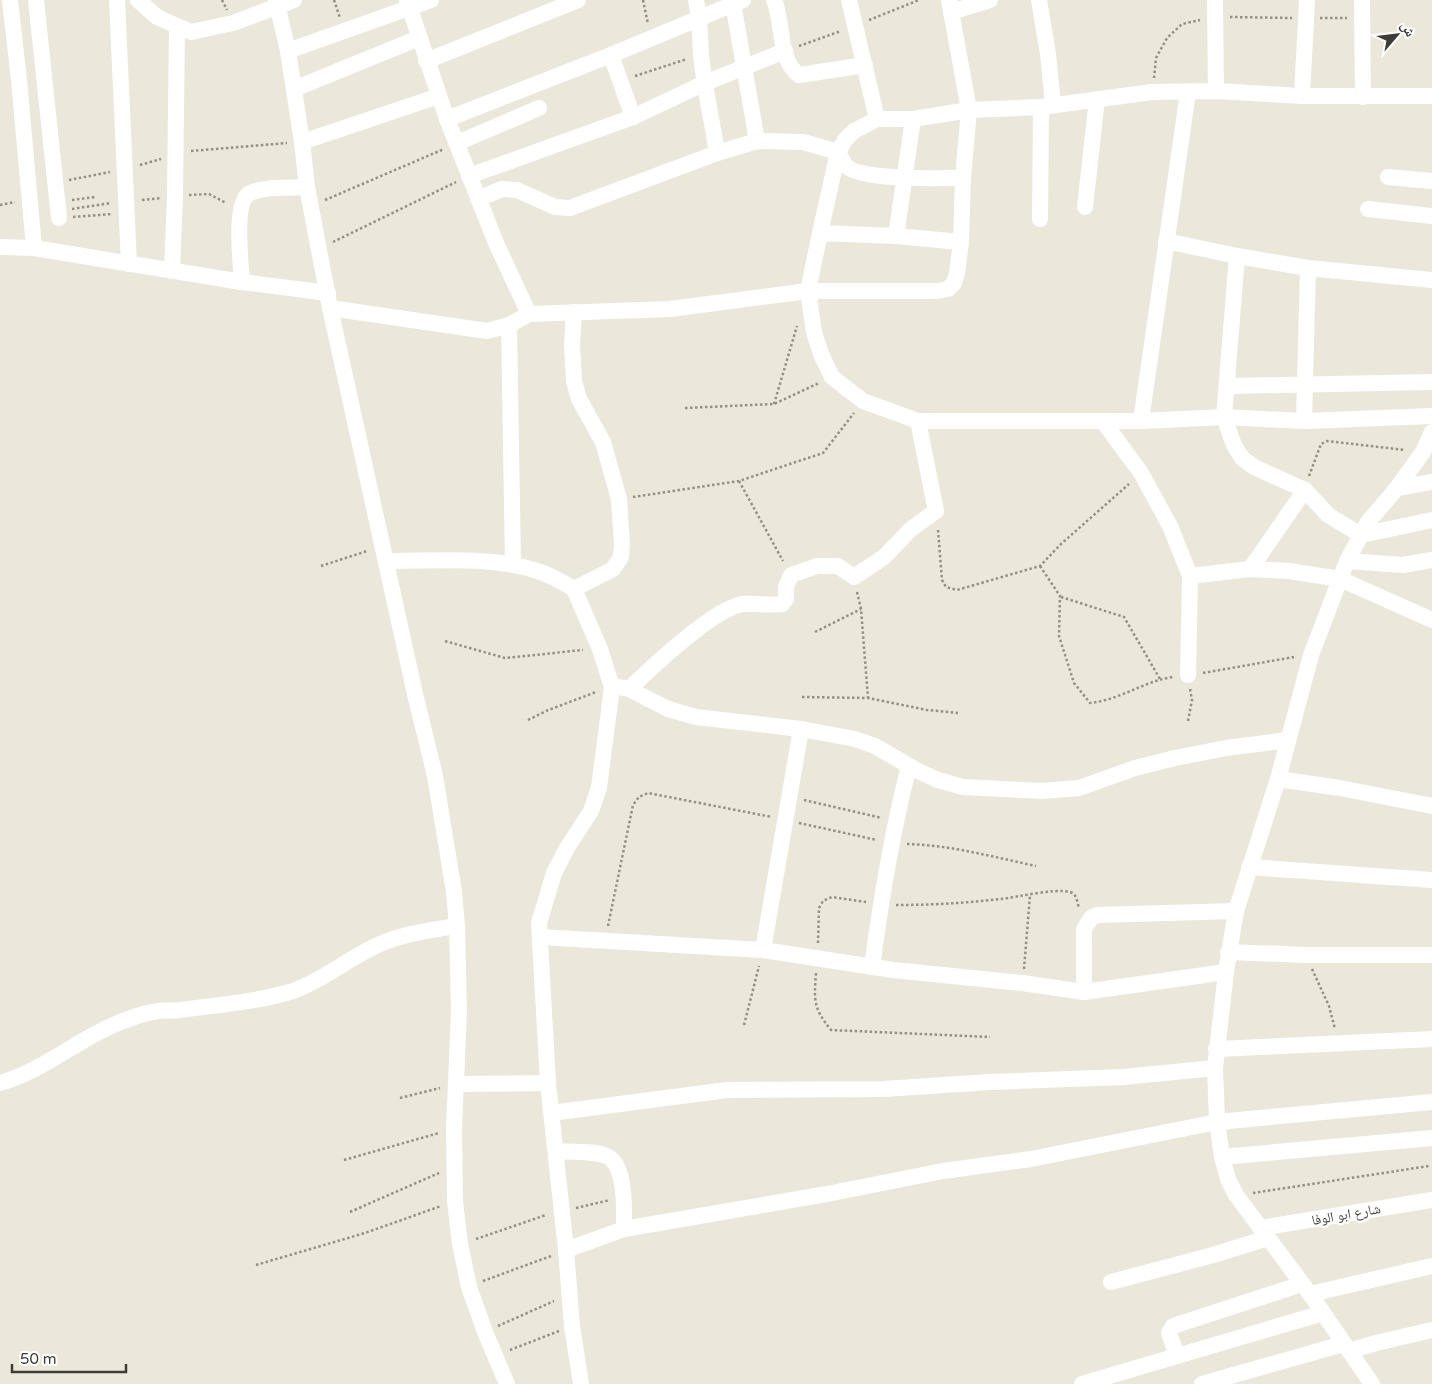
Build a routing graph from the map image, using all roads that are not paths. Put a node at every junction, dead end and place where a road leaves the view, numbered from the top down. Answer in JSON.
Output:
{"nodes":[{"id":1,"x":10,"y":0,"type":"edge"},
{"id":2,"x":36,"y":0,"type":"edge"},
{"id":3,"x":117,"y":0,"type":"edge"},
{"id":4,"x":138,"y":0,"type":"edge"},
{"id":5,"x":294,"y":0,"type":"edge"},
{"id":6,"x":431,"y":0,"type":"edge"},
{"id":7,"x":578,"y":0,"type":"edge"},
{"id":8,"x":696,"y":0,"type":"edge"},
{"id":9,"x":774,"y":0,"type":"edge"},
{"id":10,"x":850,"y":0,"type":"edge"},
{"id":11,"x":990,"y":0,"type":"edge"},
{"id":12,"x":1039,"y":0,"type":"edge"},
{"id":13,"x":1216,"y":0,"type":"edge"},
{"id":14,"x":1307,"y":0,"type":"edge"},
{"id":15,"x":1362,"y":0,"type":"edge"},
{"id":16,"x":738,"y":2,"type":"edge"},
{"id":17,"x":277,"y":3,"type":"edge"},
{"id":18,"x":408,"y":4,"type":"edge"},
{"id":19,"x":950,"y":6,"type":"edge"},
{"id":20,"x":700,"y":18,"type":"junction"},
{"id":21,"x":176,"y":27,"type":"junction"},
{"id":22,"x":419,"y":38,"type":"junction"},
{"id":23,"x":288,"y":50,"type":"junction"},
{"id":24,"x":785,"y":51,"type":"junction"},
{"id":25,"x":611,"y":55,"type":"junction"},
{"id":26,"x":426,"y":60,"type":"junction"},
{"id":27,"x":865,"y":65,"type":"junction"},
{"id":28,"x":743,"y":68,"type":"junction"},
{"id":29,"x":705,"y":83,"type":"junction"},
{"id":30,"x":294,"y":90,"type":"junction"},
{"id":31,"x":1216,"y":91,"type":"junction"},
{"id":32,"x":1188,"y":92,"type":"junction"},
{"id":33,"x":438,"y":96,"type":"junction"},
{"id":34,"x":1302,"y":96,"type":"junction"},
{"id":35,"x":1432,"y":96,"type":"edge"},
{"id":36,"x":1363,"y":97,"type":"junction"},
{"id":37,"x":1097,"y":99,"type":"junction"},
{"id":38,"x":1047,"y":106,"type":"junction"},
{"id":39,"x":539,"y":108,"type":"dead end"},
{"id":40,"x":969,"y":110,"type":"junction"},
{"id":41,"x":632,"y":117,"type":"junction"},
{"id":42,"x":447,"y":119,"type":"junction"},
{"id":43,"x":877,"y":119,"type":"junction"},
{"id":44,"x":913,"y":119,"type":"junction"},
{"id":45,"x":756,"y":141,"type":"junction"},
{"id":46,"x":302,"y":142,"type":"junction"},
{"id":47,"x":457,"y":144,"type":"junction"},
{"id":48,"x":838,"y":152,"type":"junction"},
{"id":49,"x":717,"y":153,"type":"junction"},
{"id":50,"x":469,"y":176,"type":"junction"},
{"id":51,"x":1388,"y":177,"type":"dead end"},
{"id":52,"x":905,"y":178,"type":"junction"},
{"id":53,"x":963,"y":178,"type":"junction"},
{"id":54,"x":1432,"y":181,"type":"edge"},
{"id":55,"x":307,"y":187,"type":"junction"},
{"id":56,"x":478,"y":199,"type":"junction"},
{"id":57,"x":1085,"y":207,"type":"dead end"},
{"id":58,"x":1368,"y":209,"type":"dead end"},
{"id":59,"x":58,"y":210,"type":"road end"},
{"id":60,"x":1432,"y":216,"type":"edge"},
{"id":61,"x":1040,"y":219,"type":"dead end"},
{"id":62,"x":820,"y":232,"type":"junction"},
{"id":63,"x":896,"y":236,"type":"junction"},
{"id":64,"x":1166,"y":241,"type":"junction"},
{"id":65,"x":961,"y":242,"type":"junction"},
{"id":66,"x":0,"y":246,"type":"edge"},
{"id":67,"x":34,"y":248,"type":"junction"},
{"id":68,"x":1238,"y":256,"type":"junction"},
{"id":69,"x":129,"y":264,"type":"junction"},
{"id":70,"x":1308,"y":268,"type":"junction"},
{"id":71,"x":172,"y":271,"type":"junction"},
{"id":72,"x":1432,"y":280,"type":"edge"},
{"id":73,"x":242,"y":282,"type":"junction"},
{"id":74,"x":808,"y":292,"type":"junction"},
{"id":75,"x":329,"y":300,"type":"junction"},
{"id":76,"x":574,"y":312,"type":"junction"},
{"id":77,"x":529,"y":314,"type":"junction"},
{"id":78,"x":509,"y":325,"type":"junction"},
{"id":79,"x":1432,"y":382,"type":"edge"},
{"id":80,"x":1227,"y":386,"type":"junction"},
{"id":81,"x":1306,"y":386,"type":"junction"},
{"id":82,"x":1432,"y":416,"type":"edge"},
{"id":83,"x":1224,"y":417,"type":"junction"},
{"id":84,"x":918,"y":421,"type":"junction"},
{"id":85,"x":1103,"y":421,"type":"junction"},
{"id":86,"x":1141,"y":421,"type":"junction"},
{"id":87,"x":1304,"y":421,"type":"junction"},
{"id":88,"x":1432,"y":432,"type":"edge"},
{"id":89,"x":1432,"y":482,"type":"edge"},
{"id":90,"x":1397,"y":488,"type":"junction"},
{"id":91,"x":1305,"y":490,"type":"junction"},
{"id":92,"x":1432,"y":520,"type":"edge"},
{"id":93,"x":1361,"y":535,"type":"junction"},
{"id":94,"x":384,"y":553,"type":"junction"},
{"id":95,"x":1432,"y":560,"type":"edge"},
{"id":96,"x":1347,"y":561,"type":"junction"},
{"id":97,"x":513,"y":566,"type":"junction"},
{"id":98,"x":1250,"y":569,"type":"junction"},
{"id":99,"x":1190,"y":576,"type":"junction"},
{"id":100,"x":1340,"y":579,"type":"junction"},
{"id":101,"x":574,"y":589,"type":"junction"},
{"id":102,"x":1432,"y":620,"type":"edge"},
{"id":103,"x":1188,"y":675,"type":"road end"},
{"id":104,"x":612,"y":687,"type":"junction"},
{"id":105,"x":629,"y":690,"type":"junction"},
{"id":106,"x":801,"y":729,"type":"junction"},
{"id":107,"x":1288,"y":740,"type":"junction"},
{"id":108,"x":909,"y":766,"type":"junction"},
{"id":109,"x":1278,"y":779,"type":"junction"},
{"id":110,"x":1432,"y":806,"type":"edge"},
{"id":111,"x":1249,"y":867,"type":"junction"},
{"id":112,"x":1432,"y":880,"type":"edge"},
{"id":113,"x":1236,"y":911,"type":"junction"},
{"id":114,"x":457,"y":926,"type":"junction"},
{"id":115,"x":540,"y":937,"type":"junction"},
{"id":116,"x":763,"y":950,"type":"junction"},
{"id":117,"x":1228,"y":952,"type":"junction"},
{"id":118,"x":1432,"y":955,"type":"edge"},
{"id":119,"x":872,"y":967,"type":"junction"},
{"id":120,"x":1226,"y":972,"type":"junction"},
{"id":121,"x":1084,"y":992,"type":"junction"},
{"id":122,"x":1432,"y":1039,"type":"edge"},
{"id":123,"x":1216,"y":1049,"type":"junction"},
{"id":124,"x":1215,"y":1068,"type":"junction"},
{"id":125,"x":0,"y":1083,"type":"edge"},
{"id":126,"x":548,"y":1083,"type":"junction"},
{"id":127,"x":456,"y":1084,"type":"junction"},
{"id":128,"x":1432,"y":1102,"type":"edge"},
{"id":129,"x":551,"y":1113,"type":"junction"},
{"id":130,"x":1217,"y":1122,"type":"junction"},
{"id":131,"x":1432,"y":1138,"type":"edge"},
{"id":132,"x":556,"y":1151,"type":"junction"},
{"id":133,"x":1222,"y":1157,"type":"junction"},
{"id":134,"x":1432,"y":1200,"type":"edge"},
{"id":135,"x":624,"y":1229,"type":"junction"},
{"id":136,"x":1264,"y":1233,"type":"junction"},
{"id":137,"x":566,"y":1250,"type":"junction"},
{"id":138,"x":1432,"y":1266,"type":"edge"},
{"id":139,"x":1111,"y":1282,"type":"dead end"},
{"id":140,"x":1306,"y":1289,"type":"junction"},
{"id":141,"x":1323,"y":1313,"type":"junction"},
{"id":142,"x":1432,"y":1330,"type":"edge"},
{"id":143,"x":1346,"y":1348,"type":"junction"},
{"id":144,"x":1177,"y":1356,"type":"junction"},
{"id":145,"x":508,"y":1384,"type":"edge"},
{"id":146,"x":581,"y":1384,"type":"edge"},
{"id":147,"x":1082,"y":1384,"type":"edge"},
{"id":148,"x":1202,"y":1384,"type":"edge"},
{"id":149,"x":1370,"y":1384,"type":"edge"}],
"edges":[{"from":1,"to":67,"type":"street"},
{"from":2,"to":59,"type":"street"},
{"from":3,"to":69,"type":"street"},
{"from":4,"to":21,"type":"street"},
{"from":5,"to":17,"type":"street"},
{"from":6,"to":18,"type":"street"},
{"from":7,"to":26,"type":"street"},
{"from":8,"to":20,"type":"street"},
{"from":9,"to":24,"type":"street"},
{"from":10,"to":27,"type":"street"},
{"from":11,"to":19,"type":"street"},
{"from":12,"to":38,"type":"street"},
{"from":13,"to":31,"type":"street"},
{"from":14,"to":34,"type":"street"},
{"from":15,"to":36,"type":"street"},
{"from":16,"to":20,"type":"street"},
{"from":16,"to":28,"type":"street"},
{"from":17,"to":21,"type":"street"},
{"from":17,"to":23,"type":"street"},
{"from":18,"to":22,"type":"street"},
{"from":18,"to":23,"type":"street"},
{"from":19,"to":40,"type":"street"},
{"from":20,"to":25,"type":"street"},
{"from":20,"to":29,"type":"street"},
{"from":21,"to":71,"type":"street"},
{"from":22,"to":26,"type":"street"},
{"from":22,"to":30,"type":"street"},
{"from":23,"to":30,"type":"street"},
{"from":24,"to":27,"type":"street"},
{"from":24,"to":28,"type":"street"},
{"from":25,"to":41,"type":"street"},
{"from":25,"to":42,"type":"street"},
{"from":26,"to":33,"type":"street"},
{"from":27,"to":43,"type":"street"},
{"from":28,"to":29,"type":"street"},
{"from":28,"to":45,"type":"street"},
{"from":29,"to":41,"type":"street"},
{"from":29,"to":49,"type":"street"},
{"from":30,"to":46,"type":"street"},
{"from":31,"to":32,"type":"street"},
{"from":31,"to":34,"type":"street"},
{"from":32,"to":37,"type":"street"},
{"from":32,"to":64,"type":"street"},
{"from":33,"to":42,"type":"street"},
{"from":33,"to":46,"type":"street"},
{"from":34,"to":36,"type":"street"},
{"from":35,"to":36,"type":"street"},
{"from":37,"to":38,"type":"street"},
{"from":37,"to":57,"type":"street"},
{"from":38,"to":40,"type":"street"},
{"from":38,"to":61,"type":"street"},
{"from":39,"to":47,"type":"street"},
{"from":40,"to":44,"type":"street"},
{"from":40,"to":53,"type":"street"},
{"from":41,"to":50,"type":"street"},
{"from":42,"to":47,"type":"street"},
{"from":43,"to":44,"type":"street"},
{"from":43,"to":48,"type":"street"},
{"from":44,"to":52,"type":"street"},
{"from":45,"to":48,"type":"street"},
{"from":45,"to":49,"type":"street"},
{"from":46,"to":55,"type":"street"},
{"from":47,"to":50,"type":"street"},
{"from":48,"to":52,"type":"street"},
{"from":48,"to":62,"type":"street"},
{"from":49,"to":56,"type":"street"},
{"from":50,"to":56,"type":"street"},
{"from":51,"to":54,"type":"street"},
{"from":52,"to":53,"type":"street"},
{"from":52,"to":63,"type":"street"},
{"from":53,"to":65,"type":"street"},
{"from":55,"to":73,"type":"street"},
{"from":55,"to":75,"type":"street"},
{"from":56,"to":77,"type":"street"},
{"from":58,"to":60,"type":"street"},
{"from":62,"to":63,"type":"street"},
{"from":62,"to":74,"type":"street"},
{"from":63,"to":65,"type":"street"},
{"from":64,"to":68,"type":"street"},
{"from":64,"to":86,"type":"street"},
{"from":65,"to":74,"type":"street"},
{"from":66,"to":67,"type":"street"},
{"from":67,"to":69,"type":"street"},
{"from":68,"to":70,"type":"street"},
{"from":68,"to":80,"type":"street"},
{"from":69,"to":71,"type":"street"},
{"from":70,"to":72,"type":"street"},
{"from":70,"to":81,"type":"street"},
{"from":71,"to":73,"type":"street"},
{"from":73,"to":75,"type":"street"},
{"from":74,"to":76,"type":"street"},
{"from":74,"to":84,"type":"street"},
{"from":75,"to":78,"type":"street"},
{"from":75,"to":94,"type":"street"},
{"from":76,"to":77,"type":"street"},
{"from":76,"to":101,"type":"street"},
{"from":77,"to":78,"type":"street"},
{"from":78,"to":97,"type":"street"},
{"from":79,"to":81,"type":"street"},
{"from":80,"to":81,"type":"street"},
{"from":80,"to":83,"type":"street"},
{"from":81,"to":87,"type":"street"},
{"from":82,"to":87,"type":"street"},
{"from":83,"to":86,"type":"street"},
{"from":83,"to":87,"type":"street"},
{"from":83,"to":91,"type":"street"},
{"from":84,"to":85,"type":"street"},
{"from":84,"to":105,"type":"street"},
{"from":85,"to":86,"type":"street"},
{"from":85,"to":99,"type":"street"},
{"from":88,"to":90,"type":"street"},
{"from":89,"to":90,"type":"street"},
{"from":90,"to":93,"type":"street"},
{"from":91,"to":93,"type":"street"},
{"from":91,"to":98,"type":"street"},
{"from":92,"to":93,"type":"street"},
{"from":93,"to":96,"type":"street"},
{"from":94,"to":97,"type":"street"},
{"from":94,"to":114,"type":"street"},
{"from":95,"to":96,"type":"street"},
{"from":96,"to":100,"type":"street"},
{"from":97,"to":101,"type":"street"},
{"from":98,"to":99,"type":"street"},
{"from":98,"to":100,"type":"street"},
{"from":99,"to":103,"type":"street"},
{"from":100,"to":102,"type":"street"},
{"from":100,"to":107,"type":"street"},
{"from":101,"to":104,"type":"street"},
{"from":104,"to":105,"type":"street"},
{"from":104,"to":115,"type":"street"},
{"from":105,"to":106,"type":"street"},
{"from":106,"to":108,"type":"street"},
{"from":106,"to":116,"type":"street"},
{"from":107,"to":108,"type":"street"},
{"from":107,"to":109,"type":"street"},
{"from":108,"to":119,"type":"street"},
{"from":109,"to":110,"type":"street"},
{"from":109,"to":111,"type":"street"},
{"from":111,"to":112,"type":"street"},
{"from":111,"to":113,"type":"street"},
{"from":113,"to":117,"type":"street"},
{"from":113,"to":121,"type":"street"},
{"from":114,"to":125,"type":"street"},
{"from":114,"to":127,"type":"street"},
{"from":115,"to":116,"type":"street"},
{"from":115,"to":126,"type":"street"},
{"from":116,"to":119,"type":"street"},
{"from":117,"to":118,"type":"street"},
{"from":117,"to":120,"type":"street"},
{"from":119,"to":121,"type":"street"},
{"from":120,"to":121,"type":"street"},
{"from":120,"to":123,"type":"street"},
{"from":122,"to":123,"type":"street"},
{"from":123,"to":124,"type":"street"},
{"from":124,"to":129,"type":"street"},
{"from":124,"to":130,"type":"street"},
{"from":126,"to":127,"type":"street"},
{"from":126,"to":129,"type":"street"},
{"from":127,"to":145,"type":"street"},
{"from":128,"to":130,"type":"street"},
{"from":129,"to":132,"type":"street"},
{"from":130,"to":133,"type":"street"},
{"from":130,"to":135,"type":"street"},
{"from":131,"to":133,"type":"street"},
{"from":132,"to":135,"type":"street"},
{"from":132,"to":137,"type":"street"},
{"from":133,"to":136,"type":"street"},
{"from":134,"to":136,"type":"street","name":"شارع ابو الوفا"},
{"from":135,"to":137,"type":"street"},
{"from":136,"to":139,"type":"street","name":"شارع ابو الوفا"},
{"from":136,"to":140,"type":"street"},
{"from":137,"to":146,"type":"street"},
{"from":138,"to":140,"type":"street"},
{"from":140,"to":141,"type":"street"},
{"from":140,"to":144,"type":"street"},
{"from":141,"to":143,"type":"street"},
{"from":141,"to":144,"type":"street"},
{"from":142,"to":143,"type":"street"},
{"from":143,"to":148,"type":"street"},
{"from":143,"to":149,"type":"street"},
{"from":144,"to":147,"type":"street"}]}
